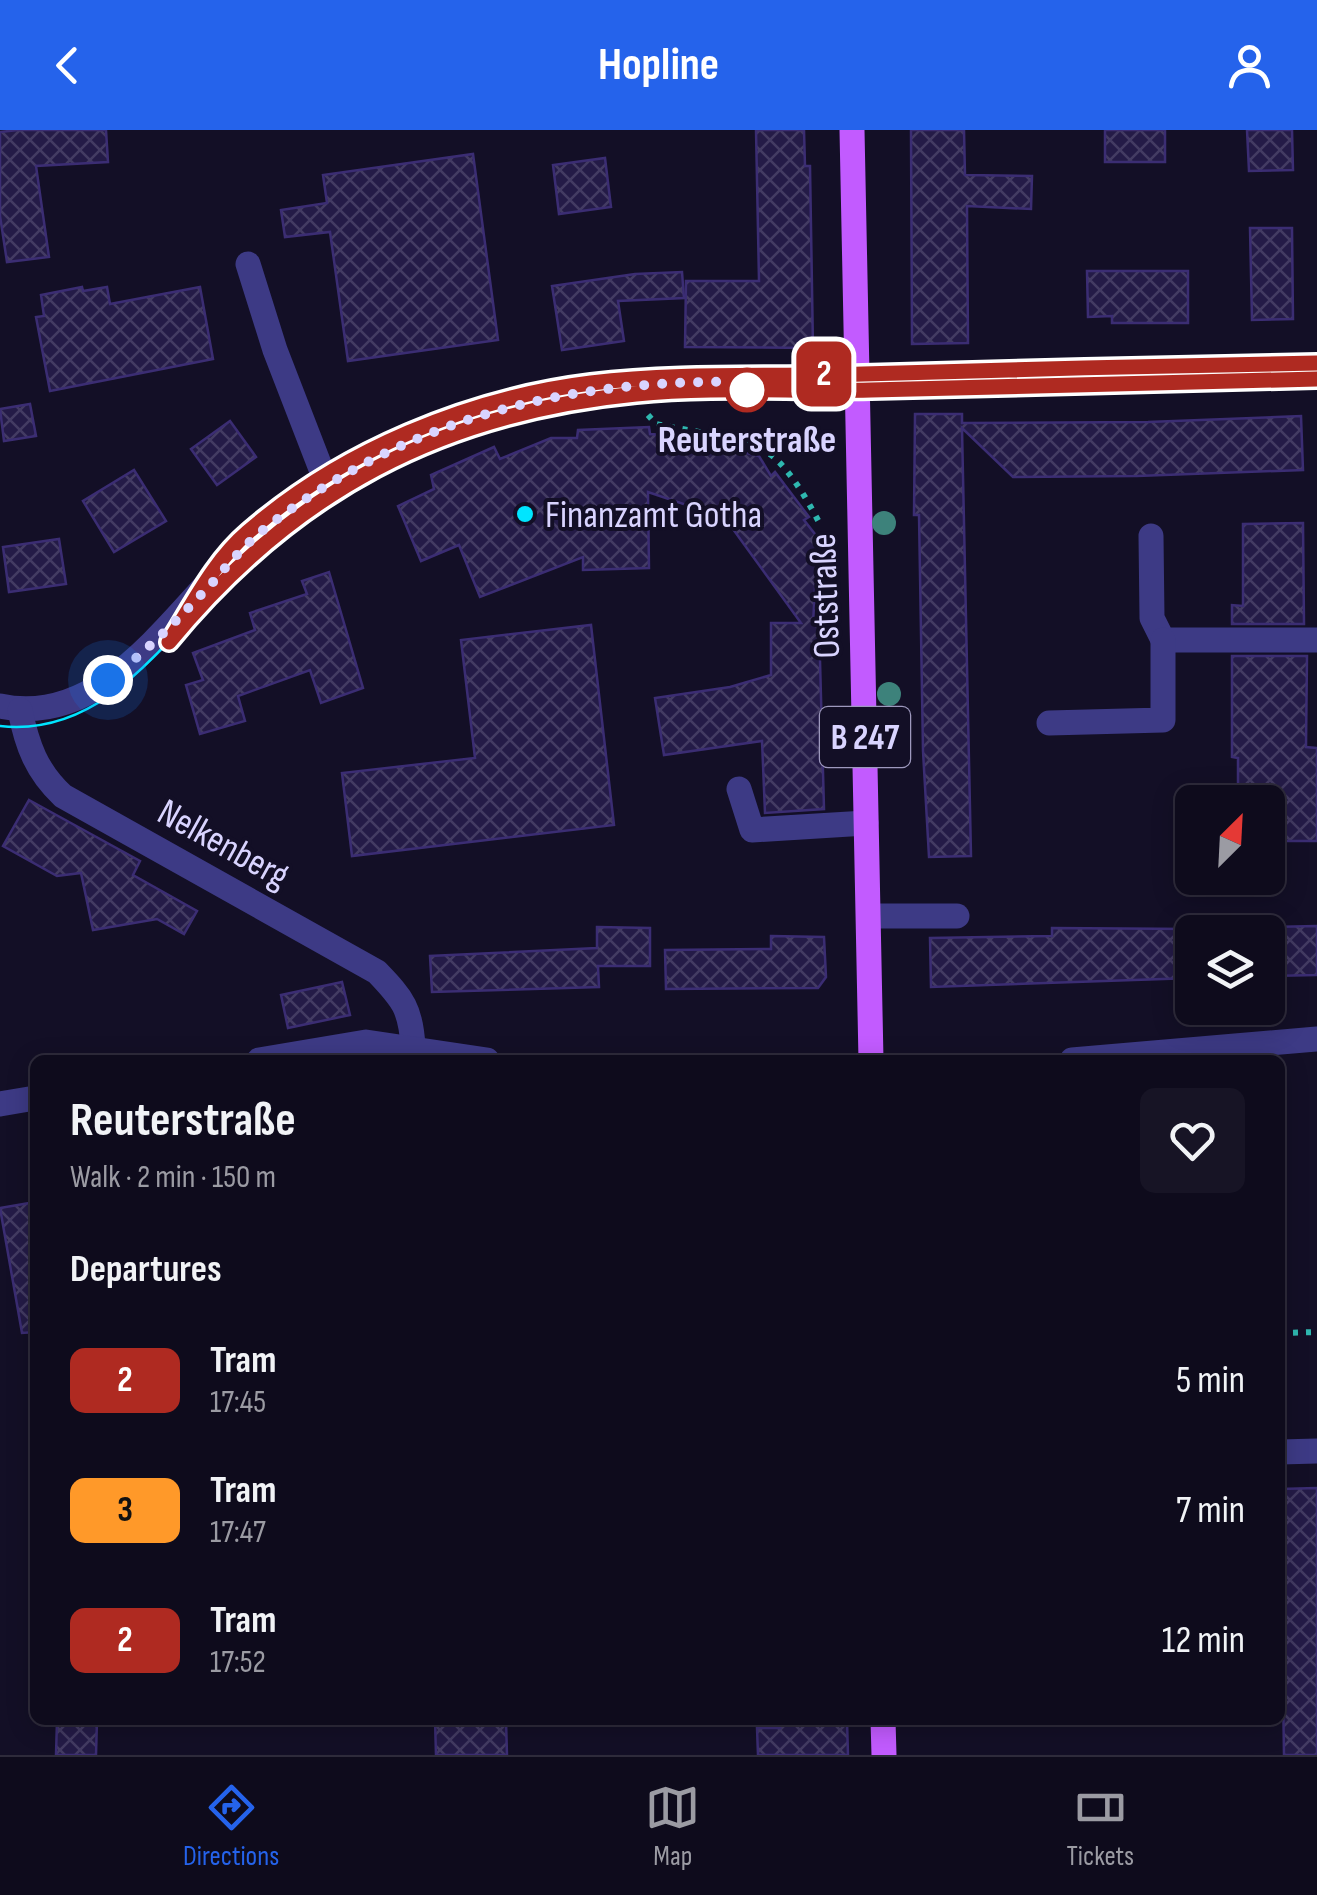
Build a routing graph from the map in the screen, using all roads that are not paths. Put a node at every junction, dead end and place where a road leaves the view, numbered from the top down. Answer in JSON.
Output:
{"nodes":[{"id":1,"x":852,"y":130,"type":"edge"},
{"id":2,"x":248,"y":264,"type":"dead end"},
{"id":3,"x":1317,"y":371,"type":"edge"},
{"id":4,"x":856,"y":382,"type":"junction"},
{"id":5,"x":328,"y":486,"type":"junction"},
{"id":6,"x":1151,"y":536,"type":"dead end"},
{"id":7,"x":1164,"y":640,"type":"junction"},
{"id":8,"x":1317,"y":640,"type":"edge"},
{"id":9,"x":10,"y":708,"type":"edge"},
{"id":10,"x":1049,"y":722,"type":"dead end"},
{"id":11,"x":738,"y":790,"type":"dead end"},
{"id":12,"x":866,"y":823,"type":"junction"},
{"id":13,"x":869,"y":916,"type":"junction"},
{"id":14,"x":957,"y":916,"type":"dead end"},
{"id":15,"x":1317,"y":1040,"type":"edge"},
{"id":16,"x":413,"y":1046,"type":"junction"},
{"id":17,"x":368,"y":1051,"type":"edge"},
{"id":18,"x":319,"y":1055,"type":"edge"},
{"id":19,"x":461,"y":1055,"type":"edge"},
{"id":20,"x":871,"y":1055,"type":"edge"},
{"id":21,"x":1133,"y":1055,"type":"edge"},
{"id":22,"x":30,"y":1099,"type":"edge"},
{"id":23,"x":0,"y":1104,"type":"edge"},
{"id":24,"x":1317,"y":1451,"type":"edge"},
{"id":25,"x":1285,"y":1452,"type":"edge"},
{"id":26,"x":883,"y":1725,"type":"edge"},
{"id":27,"x":884,"y":1755,"type":"edge"}],
"edges":[{"from":1,"to":4,"type":"main road","name":"Oststraße","number":"B 247"},
{"from":2,"to":5,"type":"street"},
{"from":3,"to":4,"type":"street"},
{"from":4,"to":5,"type":"street"},
{"from":4,"to":12,"type":"main road","name":"Oststraße","number":"B 247"},
{"from":5,"to":9,"type":"street"},
{"from":6,"to":7,"type":"street"},
{"from":7,"to":8,"type":"street"},
{"from":7,"to":10,"type":"street"},
{"from":9,"to":16,"type":"street","name":"Nelkenberg"},
{"from":11,"to":12,"type":"street"},
{"from":12,"to":13,"type":"main road","name":"Oststraße","number":"B 247"},
{"from":13,"to":14,"type":"street"},
{"from":13,"to":20,"type":"main road","name":"Oststraße","number":"B 247"},
{"from":15,"to":21,"type":"street"},
{"from":16,"to":17,"type":"street"},
{"from":16,"to":19,"type":"street"},
{"from":17,"to":18,"type":"street"},
{"from":22,"to":23,"type":"street"},
{"from":24,"to":25,"type":"street"},
{"from":26,"to":27,"type":"main road"}]}
